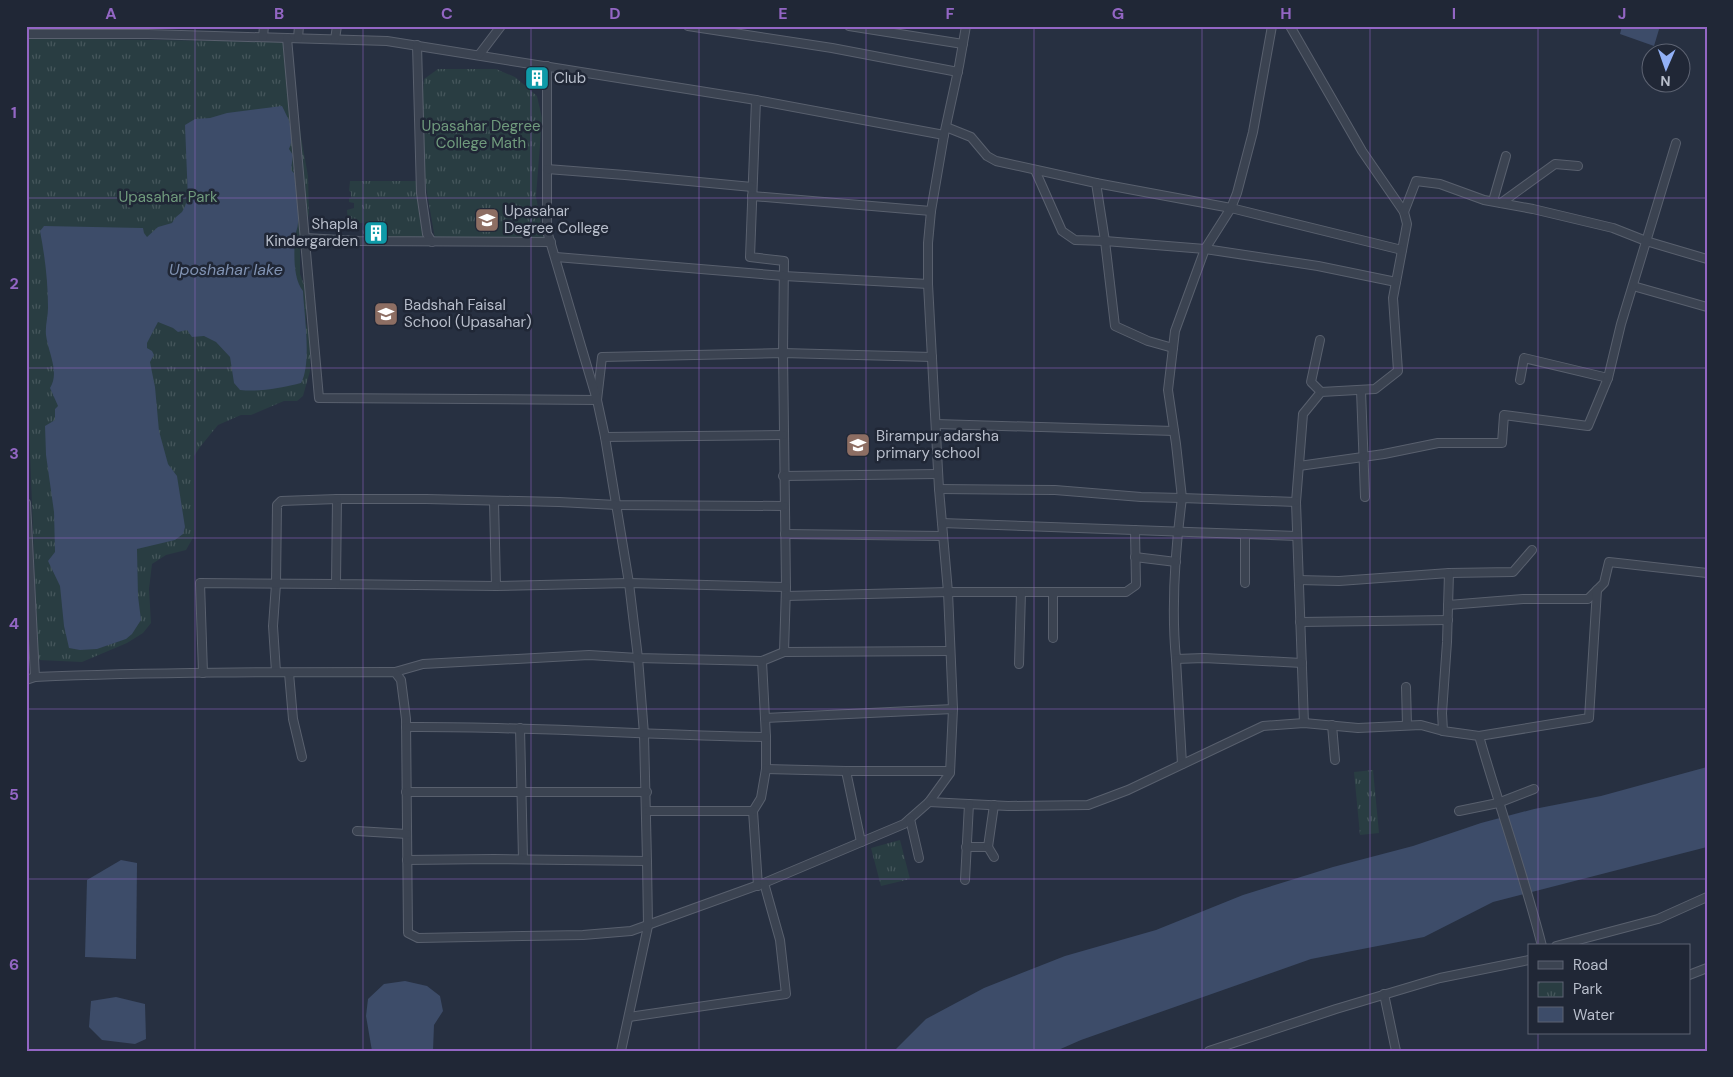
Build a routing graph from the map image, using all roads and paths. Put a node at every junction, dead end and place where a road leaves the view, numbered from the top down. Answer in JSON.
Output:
{"nodes":[{"id":1,"x":264,"y":26,"type":"edge"},
{"id":2,"x":299,"y":26,"type":"edge"},
{"id":3,"x":337,"y":26,"type":"edge"},
{"id":4,"x":501,"y":26,"type":"edge"},
{"id":5,"x":688,"y":26,"type":"edge"},
{"id":6,"x":849,"y":26,"type":"edge"},
{"id":7,"x":966,"y":26,"type":"edge"},
{"id":8,"x":1272,"y":26,"type":"edge"},
{"id":9,"x":1290,"y":26,"type":"edge"},
{"id":10,"x":725,"y":29,"type":"edge"},
{"id":11,"x":26,"y":34,"type":"edge"},
{"id":12,"x":263,"y":37,"type":"junction"},
{"id":13,"x":287,"y":38,"type":"junction"},
{"id":14,"x":298,"y":38,"type":"junction"},
{"id":15,"x":335,"y":39,"type":"junction"},
{"id":16,"x":963,"y":44,"type":"junction"},
{"id":17,"x":416,"y":45,"type":"junction"},
{"id":18,"x":479,"y":55,"type":"junction"},
{"id":19,"x":547,"y":66,"type":"junction"},
{"id":20,"x":958,"y":72,"type":"junction"},
{"id":21,"x":756,"y":100,"type":"junction"},
{"id":22,"x":945,"y":131,"type":"junction"},
{"id":23,"x":1676,"y":143,"type":"dead end"},
{"id":24,"x":1506,"y":156,"type":"dead end"},
{"id":25,"x":1578,"y":166,"type":"dead end"},
{"id":26,"x":547,"y":169,"type":"junction"},
{"id":27,"x":1035,"y":170,"type":"junction"},
{"id":28,"x":1096,"y":182,"type":"junction"},
{"id":29,"x":752,"y":187,"type":"junction"},
{"id":30,"x":752,"y":196,"type":"junction"},
{"id":31,"x":1497,"y":202,"type":"junction"},
{"id":32,"x":1231,"y":208,"type":"junction"},
{"id":33,"x":931,"y":211,"type":"junction"},
{"id":34,"x":1404,"y":212,"type":"junction"},
{"id":35,"x":305,"y":238,"type":"junction"},
{"id":36,"x":1105,"y":241,"type":"junction"},
{"id":37,"x":432,"y":242,"type":"junction"},
{"id":38,"x":551,"y":242,"type":"junction"},
{"id":39,"x":1646,"y":242,"type":"junction"},
{"id":40,"x":1205,"y":249,"type":"junction"},
{"id":41,"x":1402,"y":250,"type":"junction"},
{"id":42,"x":556,"y":258,"type":"junction"},
{"id":43,"x":1707,"y":259,"type":"edge"},
{"id":44,"x":784,"y":276,"type":"junction"},
{"id":45,"x":1396,"y":282,"type":"junction"},
{"id":46,"x":928,"y":284,"type":"junction"},
{"id":47,"x":1633,"y":286,"type":"junction"},
{"id":48,"x":1707,"y":307,"type":"edge"},
{"id":49,"x":1320,"y":340,"type":"dead end"},
{"id":50,"x":1173,"y":348,"type":"junction"},
{"id":51,"x":783,"y":354,"type":"junction"},
{"id":52,"x":932,"y":356,"type":"junction"},
{"id":53,"x":1608,"y":378,"type":"junction"},
{"id":54,"x":1520,"y":380,"type":"dead end"},
{"id":55,"x":1361,"y":390,"type":"junction"},
{"id":56,"x":1321,"y":392,"type":"junction"},
{"id":57,"x":597,"y":400,"type":"junction"},
{"id":58,"x":936,"y":424,"type":"junction"},
{"id":59,"x":1174,"y":431,"type":"junction"},
{"id":60,"x":783,"y":435,"type":"junction"},
{"id":61,"x":605,"y":437,"type":"junction"},
{"id":62,"x":1364,"y":457,"type":"junction"},
{"id":63,"x":1299,"y":466,"type":"junction"},
{"id":64,"x":938,"y":474,"type":"junction"},
{"id":65,"x":783,"y":476,"type":"junction"},
{"id":66,"x":939,"y":489,"type":"junction"},
{"id":67,"x":1182,"y":498,"type":"junction"},
{"id":68,"x":1365,"y":498,"type":"dead end"},
{"id":69,"x":337,"y":499,"type":"junction"},
{"id":70,"x":494,"y":501,"type":"junction"},
{"id":71,"x":1296,"y":502,"type":"junction"},
{"id":72,"x":26,"y":503,"type":"edge"},
{"id":73,"x":616,"y":505,"type":"junction"},
{"id":74,"x":784,"y":506,"type":"junction"},
{"id":75,"x":942,"y":523,"type":"junction"},
{"id":76,"x":1135,"y":530,"type":"junction"},
{"id":77,"x":1177,"y":532,"type":"junction"},
{"id":78,"x":785,"y":534,"type":"junction"},
{"id":79,"x":1245,"y":534,"type":"junction"},
{"id":80,"x":943,"y":536,"type":"junction"},
{"id":81,"x":1298,"y":536,"type":"junction"},
{"id":82,"x":27,"y":547,"type":"edge"},
{"id":83,"x":1532,"y":550,"type":"dead end"},
{"id":84,"x":1135,"y":558,"type":"junction"},
{"id":85,"x":1176,"y":562,"type":"junction"},
{"id":86,"x":1449,"y":573,"type":"junction"},
{"id":87,"x":1707,"y":573,"type":"edge"},
{"id":88,"x":1300,"y":580,"type":"junction"},
{"id":89,"x":629,"y":583,"type":"junction"},
{"id":90,"x":1246,"y":583,"type":"dead end"},
{"id":91,"x":276,"y":584,"type":"junction"},
{"id":92,"x":336,"y":584,"type":"junction"},
{"id":93,"x":496,"y":586,"type":"junction"},
{"id":94,"x":1597,"y":590,"type":"junction"},
{"id":95,"x":786,"y":592,"type":"junction"},
{"id":96,"x":948,"y":592,"type":"junction"},
{"id":97,"x":1021,"y":592,"type":"junction"},
{"id":98,"x":1053,"y":593,"type":"junction"},
{"id":99,"x":1448,"y":605,"type":"junction"},
{"id":100,"x":1448,"y":620,"type":"junction"},
{"id":101,"x":1300,"y":622,"type":"junction"},
{"id":102,"x":1053,"y":638,"type":"dead end"},
{"id":103,"x":950,"y":651,"type":"junction"},
{"id":104,"x":784,"y":652,"type":"junction"},
{"id":105,"x":638,"y":658,"type":"junction"},
{"id":106,"x":1176,"y":659,"type":"junction"},
{"id":107,"x":762,"y":661,"type":"junction"},
{"id":108,"x":1302,"y":663,"type":"junction"},
{"id":109,"x":1019,"y":664,"type":"dead end"},
{"id":110,"x":276,"y":672,"type":"junction"},
{"id":111,"x":395,"y":672,"type":"junction"},
{"id":112,"x":203,"y":673,"type":"junction"},
{"id":113,"x":289,"y":673,"type":"junction"},
{"id":114,"x":35,"y":677,"type":"junction"},
{"id":115,"x":26,"y":680,"type":"edge"},
{"id":116,"x":1406,"y":687,"type":"dead end"},
{"id":117,"x":953,"y":709,"type":"junction"},
{"id":118,"x":765,"y":718,"type":"junction"},
{"id":119,"x":1304,"y":723,"type":"junction"},
{"id":120,"x":1332,"y":725,"type":"junction"},
{"id":121,"x":1407,"y":725,"type":"junction"},
{"id":122,"x":406,"y":727,"type":"junction"},
{"id":123,"x":520,"y":728,"type":"junction"},
{"id":124,"x":1443,"y":730,"type":"junction"},
{"id":125,"x":644,"y":734,"type":"junction"},
{"id":126,"x":766,"y":736,"type":"junction"},
{"id":127,"x":1479,"y":736,"type":"junction"},
{"id":128,"x":302,"y":757,"type":"dead end"},
{"id":129,"x":1334,"y":760,"type":"dead end"},
{"id":130,"x":1182,"y":764,"type":"junction"},
{"id":131,"x":766,"y":769,"type":"junction"},
{"id":132,"x":846,"y":771,"type":"junction"},
{"id":133,"x":950,"y":771,"type":"junction"},
{"id":134,"x":1534,"y":790,"type":"dead end"},
{"id":135,"x":406,"y":792,"type":"junction"},
{"id":136,"x":522,"y":792,"type":"junction"},
{"id":137,"x":646,"y":792,"type":"junction"},
{"id":138,"x":929,"y":802,"type":"junction"},
{"id":139,"x":1498,"y":803,"type":"junction"},
{"id":140,"x":969,"y":804,"type":"junction"},
{"id":141,"x":994,"y":805,"type":"junction"},
{"id":142,"x":647,"y":811,"type":"junction"},
{"id":143,"x":753,"y":811,"type":"junction"},
{"id":144,"x":1459,"y":811,"type":"dead end"},
{"id":145,"x":910,"y":818,"type":"junction"},
{"id":146,"x":358,"y":831,"type":"dead end"},
{"id":147,"x":407,"y":834,"type":"junction"},
{"id":148,"x":861,"y":842,"type":"junction"},
{"id":149,"x":966,"y":847,"type":"junction"},
{"id":150,"x":988,"y":847,"type":"junction"},
{"id":151,"x":994,"y":857,"type":"dead end"},
{"id":152,"x":919,"y":858,"type":"dead end"},
{"id":153,"x":523,"y":859,"type":"junction"},
{"id":154,"x":407,"y":860,"type":"junction"},
{"id":155,"x":647,"y":861,"type":"junction"},
{"id":156,"x":965,"y":880,"type":"dead end"},
{"id":157,"x":761,"y":885,"type":"junction"},
{"id":158,"x":1707,"y":897,"type":"edge"},
{"id":159,"x":648,"y":926,"type":"junction"},
{"id":160,"x":1541,"y":944,"type":"edge"},
{"id":161,"x":1564,"y":944,"type":"edge"},
{"id":162,"x":1528,"y":960,"type":"edge"},
{"id":163,"x":1707,"y":968,"type":"edge"},
{"id":164,"x":1690,"y":975,"type":"edge"},
{"id":165,"x":1384,"y":994,"type":"junction"},
{"id":166,"x":629,"y":1017,"type":"junction"},
{"id":167,"x":620,"y":1051,"type":"edge"},
{"id":168,"x":1209,"y":1051,"type":"edge"},
{"id":169,"x":1396,"y":1051,"type":"edge"}],
"edges":[{"from":1,"to":12,"type":"street"},
{"from":2,"to":14,"type":"street"},
{"from":3,"to":15,"type":"street"},
{"from":4,"to":18,"type":"street"},
{"from":5,"to":10,"type":"street"},
{"from":6,"to":16,"type":"street"},
{"from":7,"to":16,"type":"street"},
{"from":8,"to":32,"type":"street"},
{"from":9,"to":34,"type":"street"},
{"from":10,"to":20,"type":"street"},
{"from":11,"to":12,"type":"street"},
{"from":12,"to":13,"type":"street"},
{"from":13,"to":14,"type":"street"},
{"from":13,"to":35,"type":"street"},
{"from":14,"to":15,"type":"street"},
{"from":15,"to":17,"type":"street"},
{"from":16,"to":20,"type":"street"},
{"from":17,"to":18,"type":"street"},
{"from":17,"to":37,"type":"street"},
{"from":18,"to":19,"type":"street"},
{"from":19,"to":21,"type":"street"},
{"from":19,"to":26,"type":"street"},
{"from":20,"to":22,"type":"street"},
{"from":21,"to":22,"type":"street"},
{"from":21,"to":29,"type":"street"},
{"from":22,"to":27,"type":"street"},
{"from":22,"to":33,"type":"street"},
{"from":23,"to":39,"type":"street"},
{"from":24,"to":31,"type":"street"},
{"from":25,"to":31,"type":"street"},
{"from":26,"to":29,"type":"street"},
{"from":26,"to":38,"type":"street"},
{"from":27,"to":28,"type":"street"},
{"from":27,"to":36,"type":"street"},
{"from":28,"to":32,"type":"street"},
{"from":28,"to":36,"type":"street"},
{"from":29,"to":30,"type":"street"},
{"from":30,"to":33,"type":"street"},
{"from":30,"to":44,"type":"street"},
{"from":31,"to":34,"type":"street"},
{"from":31,"to":39,"type":"street"},
{"from":32,"to":40,"type":"street"},
{"from":32,"to":41,"type":"street"},
{"from":33,"to":46,"type":"street"},
{"from":34,"to":41,"type":"street"},
{"from":35,"to":37,"type":"street"},
{"from":35,"to":57,"type":"street"},
{"from":36,"to":40,"type":"street"},
{"from":36,"to":50,"type":"street"},
{"from":37,"to":38,"type":"street"},
{"from":38,"to":42,"type":"street"},
{"from":39,"to":43,"type":"street"},
{"from":39,"to":47,"type":"street"},
{"from":40,"to":45,"type":"street"},
{"from":40,"to":50,"type":"street"},
{"from":41,"to":45,"type":"street"},
{"from":42,"to":44,"type":"street"},
{"from":42,"to":57,"type":"street"},
{"from":44,"to":46,"type":"street"},
{"from":44,"to":51,"type":"street"},
{"from":45,"to":55,"type":"street"},
{"from":46,"to":52,"type":"street"},
{"from":47,"to":48,"type":"street"},
{"from":47,"to":53,"type":"street"},
{"from":49,"to":56,"type":"street"},
{"from":50,"to":59,"type":"street"},
{"from":51,"to":52,"type":"street"},
{"from":51,"to":57,"type":"street"},
{"from":51,"to":60,"type":"street"},
{"from":52,"to":58,"type":"street"},
{"from":53,"to":54,"type":"street"},
{"from":53,"to":62,"type":"street"},
{"from":55,"to":56,"type":"street"},
{"from":55,"to":62,"type":"street"},
{"from":56,"to":63,"type":"street"},
{"from":57,"to":61,"type":"street"},
{"from":58,"to":59,"type":"street"},
{"from":58,"to":64,"type":"street"},
{"from":59,"to":67,"type":"street"},
{"from":60,"to":61,"type":"street"},
{"from":60,"to":65,"type":"street"},
{"from":61,"to":73,"type":"street"},
{"from":62,"to":63,"type":"street"},
{"from":62,"to":68,"type":"street"},
{"from":63,"to":71,"type":"street"},
{"from":64,"to":65,"type":"street"},
{"from":64,"to":66,"type":"street"},
{"from":65,"to":74,"type":"street"},
{"from":66,"to":67,"type":"street"},
{"from":66,"to":75,"type":"street"},
{"from":67,"to":71,"type":"street"},
{"from":67,"to":77,"type":"street"},
{"from":69,"to":70,"type":"street"},
{"from":69,"to":91,"type":"street"},
{"from":69,"to":92,"type":"street"},
{"from":70,"to":73,"type":"street"},
{"from":70,"to":93,"type":"street"},
{"from":71,"to":81,"type":"street"},
{"from":72,"to":82,"type":"street"},
{"from":73,"to":74,"type":"street"},
{"from":73,"to":89,"type":"street"},
{"from":74,"to":78,"type":"street"},
{"from":75,"to":76,"type":"street"},
{"from":75,"to":80,"type":"street"},
{"from":76,"to":77,"type":"street"},
{"from":76,"to":84,"type":"street"},
{"from":77,"to":79,"type":"street"},
{"from":77,"to":85,"type":"street"},
{"from":78,"to":80,"type":"street"},
{"from":78,"to":95,"type":"street"},
{"from":79,"to":81,"type":"street"},
{"from":79,"to":90,"type":"street"},
{"from":80,"to":96,"type":"street"},
{"from":81,"to":88,"type":"street"},
{"from":82,"to":114,"type":"street"},
{"from":83,"to":86,"type":"street"},
{"from":84,"to":85,"type":"street"},
{"from":84,"to":98,"type":"street"},
{"from":85,"to":106,"type":"street"},
{"from":86,"to":88,"type":"street"},
{"from":86,"to":99,"type":"street"},
{"from":87,"to":94,"type":"street"},
{"from":88,"to":101,"type":"street"},
{"from":89,"to":93,"type":"street"},
{"from":89,"to":95,"type":"street"},
{"from":89,"to":105,"type":"street"},
{"from":91,"to":92,"type":"street"},
{"from":91,"to":110,"type":"street"},
{"from":91,"to":112,"type":"street"},
{"from":92,"to":93,"type":"street"},
{"from":94,"to":99,"type":"street"},
{"from":94,"to":127,"type":"street"},
{"from":95,"to":96,"type":"street"},
{"from":95,"to":104,"type":"street"},
{"from":96,"to":97,"type":"street"},
{"from":96,"to":103,"type":"street"},
{"from":97,"to":98,"type":"street"},
{"from":97,"to":109,"type":"street"},
{"from":98,"to":102,"type":"street"},
{"from":99,"to":100,"type":"street"},
{"from":100,"to":101,"type":"street"},
{"from":100,"to":124,"type":"street"},
{"from":101,"to":108,"type":"street"},
{"from":103,"to":104,"type":"street"},
{"from":103,"to":117,"type":"street"},
{"from":104,"to":107,"type":"street"},
{"from":105,"to":107,"type":"street"},
{"from":105,"to":111,"type":"street"},
{"from":105,"to":125,"type":"street"},
{"from":106,"to":108,"type":"street"},
{"from":106,"to":130,"type":"street"},
{"from":107,"to":118,"type":"street"},
{"from":108,"to":119,"type":"street"},
{"from":110,"to":112,"type":"street"},
{"from":110,"to":113,"type":"street"},
{"from":111,"to":113,"type":"street"},
{"from":111,"to":122,"type":"street"},
{"from":112,"to":114,"type":"street"},
{"from":113,"to":128,"type":"street"},
{"from":114,"to":115,"type":"street"},
{"from":116,"to":121,"type":"street"},
{"from":117,"to":118,"type":"street"},
{"from":117,"to":133,"type":"street"},
{"from":118,"to":126,"type":"street"},
{"from":119,"to":120,"type":"street"},
{"from":119,"to":130,"type":"street"},
{"from":120,"to":121,"type":"street"},
{"from":120,"to":129,"type":"street"},
{"from":121,"to":124,"type":"street"},
{"from":122,"to":123,"type":"street"},
{"from":122,"to":135,"type":"street"},
{"from":123,"to":125,"type":"street"},
{"from":123,"to":136,"type":"street"},
{"from":124,"to":127,"type":"street"},
{"from":125,"to":126,"type":"street"},
{"from":125,"to":137,"type":"street"},
{"from":126,"to":131,"type":"street"},
{"from":127,"to":139,"type":"street"},
{"from":130,"to":141,"type":"street"},
{"from":131,"to":132,"type":"street"},
{"from":131,"to":143,"type":"street"},
{"from":132,"to":133,"type":"street"},
{"from":132,"to":148,"type":"street"},
{"from":133,"to":138,"type":"street"},
{"from":134,"to":139,"type":"street"},
{"from":135,"to":136,"type":"street"},
{"from":135,"to":147,"type":"street"},
{"from":136,"to":137,"type":"street"},
{"from":136,"to":153,"type":"street"},
{"from":137,"to":142,"type":"street"},
{"from":138,"to":140,"type":"street"},
{"from":138,"to":145,"type":"street"},
{"from":139,"to":144,"type":"street"},
{"from":139,"to":160,"type":"street"},
{"from":140,"to":141,"type":"street"},
{"from":140,"to":149,"type":"street"},
{"from":141,"to":150,"type":"street"},
{"from":142,"to":143,"type":"street"},
{"from":142,"to":155,"type":"street"},
{"from":143,"to":157,"type":"street"},
{"from":145,"to":148,"type":"street"},
{"from":145,"to":152,"type":"street"},
{"from":146,"to":147,"type":"street"},
{"from":147,"to":154,"type":"street"},
{"from":148,"to":157,"type":"street"},
{"from":149,"to":150,"type":"street"},
{"from":149,"to":156,"type":"street"},
{"from":150,"to":151,"type":"street"},
{"from":153,"to":154,"type":"street"},
{"from":153,"to":155,"type":"street"},
{"from":154,"to":159,"type":"street"},
{"from":155,"to":159,"type":"street"},
{"from":157,"to":159,"type":"street"},
{"from":157,"to":166,"type":"street"},
{"from":158,"to":161,"type":"street"},
{"from":159,"to":166,"type":"street"},
{"from":162,"to":165,"type":"street"},
{"from":163,"to":164,"type":"street"},
{"from":165,"to":168,"type":"street"},
{"from":165,"to":169,"type":"street"},
{"from":166,"to":167,"type":"street"}]}
